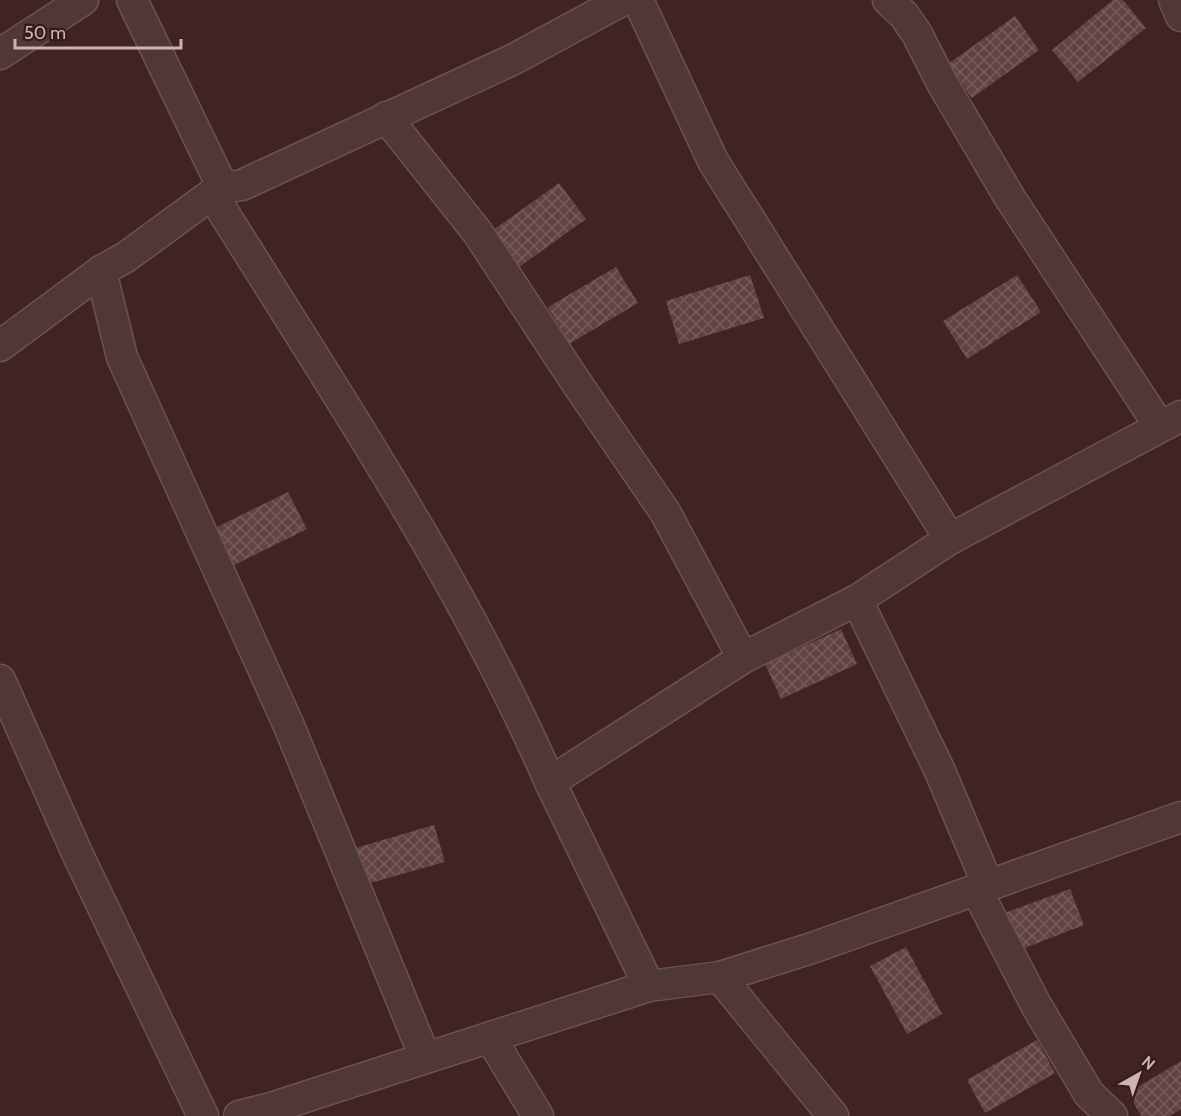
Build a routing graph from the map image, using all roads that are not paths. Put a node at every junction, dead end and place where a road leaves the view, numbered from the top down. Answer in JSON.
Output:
{"nodes":[{"id":1,"x":83,"y":0,"type":"edge"},
{"id":2,"x":132,"y":0,"type":"edge"},
{"id":3,"x":623,"y":0,"type":"edge"},
{"id":4,"x":638,"y":0,"type":"edge"},
{"id":5,"x":888,"y":0,"type":"edge"},
{"id":6,"x":1174,"y":0,"type":"edge"},
{"id":7,"x":1181,"y":16,"type":"edge"},
{"id":8,"x":0,"y":54,"type":"edge"},
{"id":9,"x":386,"y":117,"type":"junction"},
{"id":10,"x":218,"y":191,"type":"junction"},
{"id":11,"x":101,"y":271,"type":"junction"},
{"id":12,"x":0,"y":346,"type":"edge"},
{"id":13,"x":1175,"y":422,"type":"edge"},
{"id":14,"x":950,"y":539,"type":"junction"},
{"id":15,"x":857,"y":600,"type":"junction"},
{"id":16,"x":743,"y":658,"type":"junction"},
{"id":17,"x":0,"y":680,"type":"edge"},
{"id":18,"x":550,"y":782,"type":"junction"},
{"id":19,"x":1181,"y":817,"type":"edge"},
{"id":20,"x":982,"y":887,"type":"junction"},
{"id":21,"x":720,"y":977,"type":"junction"},
{"id":22,"x":649,"y":986,"type":"junction"},
{"id":23,"x":490,"y":1037,"type":"junction"},
{"id":24,"x":425,"y":1057,"type":"junction"},
{"id":25,"x":273,"y":1112,"type":"edge"},
{"id":26,"x":203,"y":1116,"type":"edge"},
{"id":27,"x":238,"y":1116,"type":"edge"},
{"id":28,"x":538,"y":1116,"type":"edge"},
{"id":29,"x":833,"y":1116,"type":"edge"},
{"id":30,"x":1112,"y":1116,"type":"edge"}],
"edges":[{"from":1,"to":8,"type":"street"},
{"from":2,"to":10,"type":"street"},
{"from":3,"to":9,"type":"street"},
{"from":4,"to":14,"type":"street"},
{"from":5,"to":13,"type":"street"},
{"from":6,"to":7,"type":"street"},
{"from":9,"to":10,"type":"street"},
{"from":9,"to":16,"type":"street"},
{"from":10,"to":11,"type":"street"},
{"from":10,"to":18,"type":"street"},
{"from":11,"to":12,"type":"street"},
{"from":11,"to":24,"type":"street"},
{"from":13,"to":14,"type":"street"},
{"from":14,"to":15,"type":"street"},
{"from":15,"to":16,"type":"street"},
{"from":15,"to":20,"type":"street"},
{"from":16,"to":18,"type":"street"},
{"from":17,"to":26,"type":"street"},
{"from":18,"to":22,"type":"street"},
{"from":19,"to":20,"type":"street"},
{"from":20,"to":21,"type":"street"},
{"from":20,"to":30,"type":"street"},
{"from":21,"to":22,"type":"street"},
{"from":21,"to":29,"type":"street"},
{"from":22,"to":23,"type":"street"},
{"from":23,"to":24,"type":"street"},
{"from":23,"to":28,"type":"street"},
{"from":24,"to":25,"type":"street"},
{"from":25,"to":27,"type":"street"}]}
